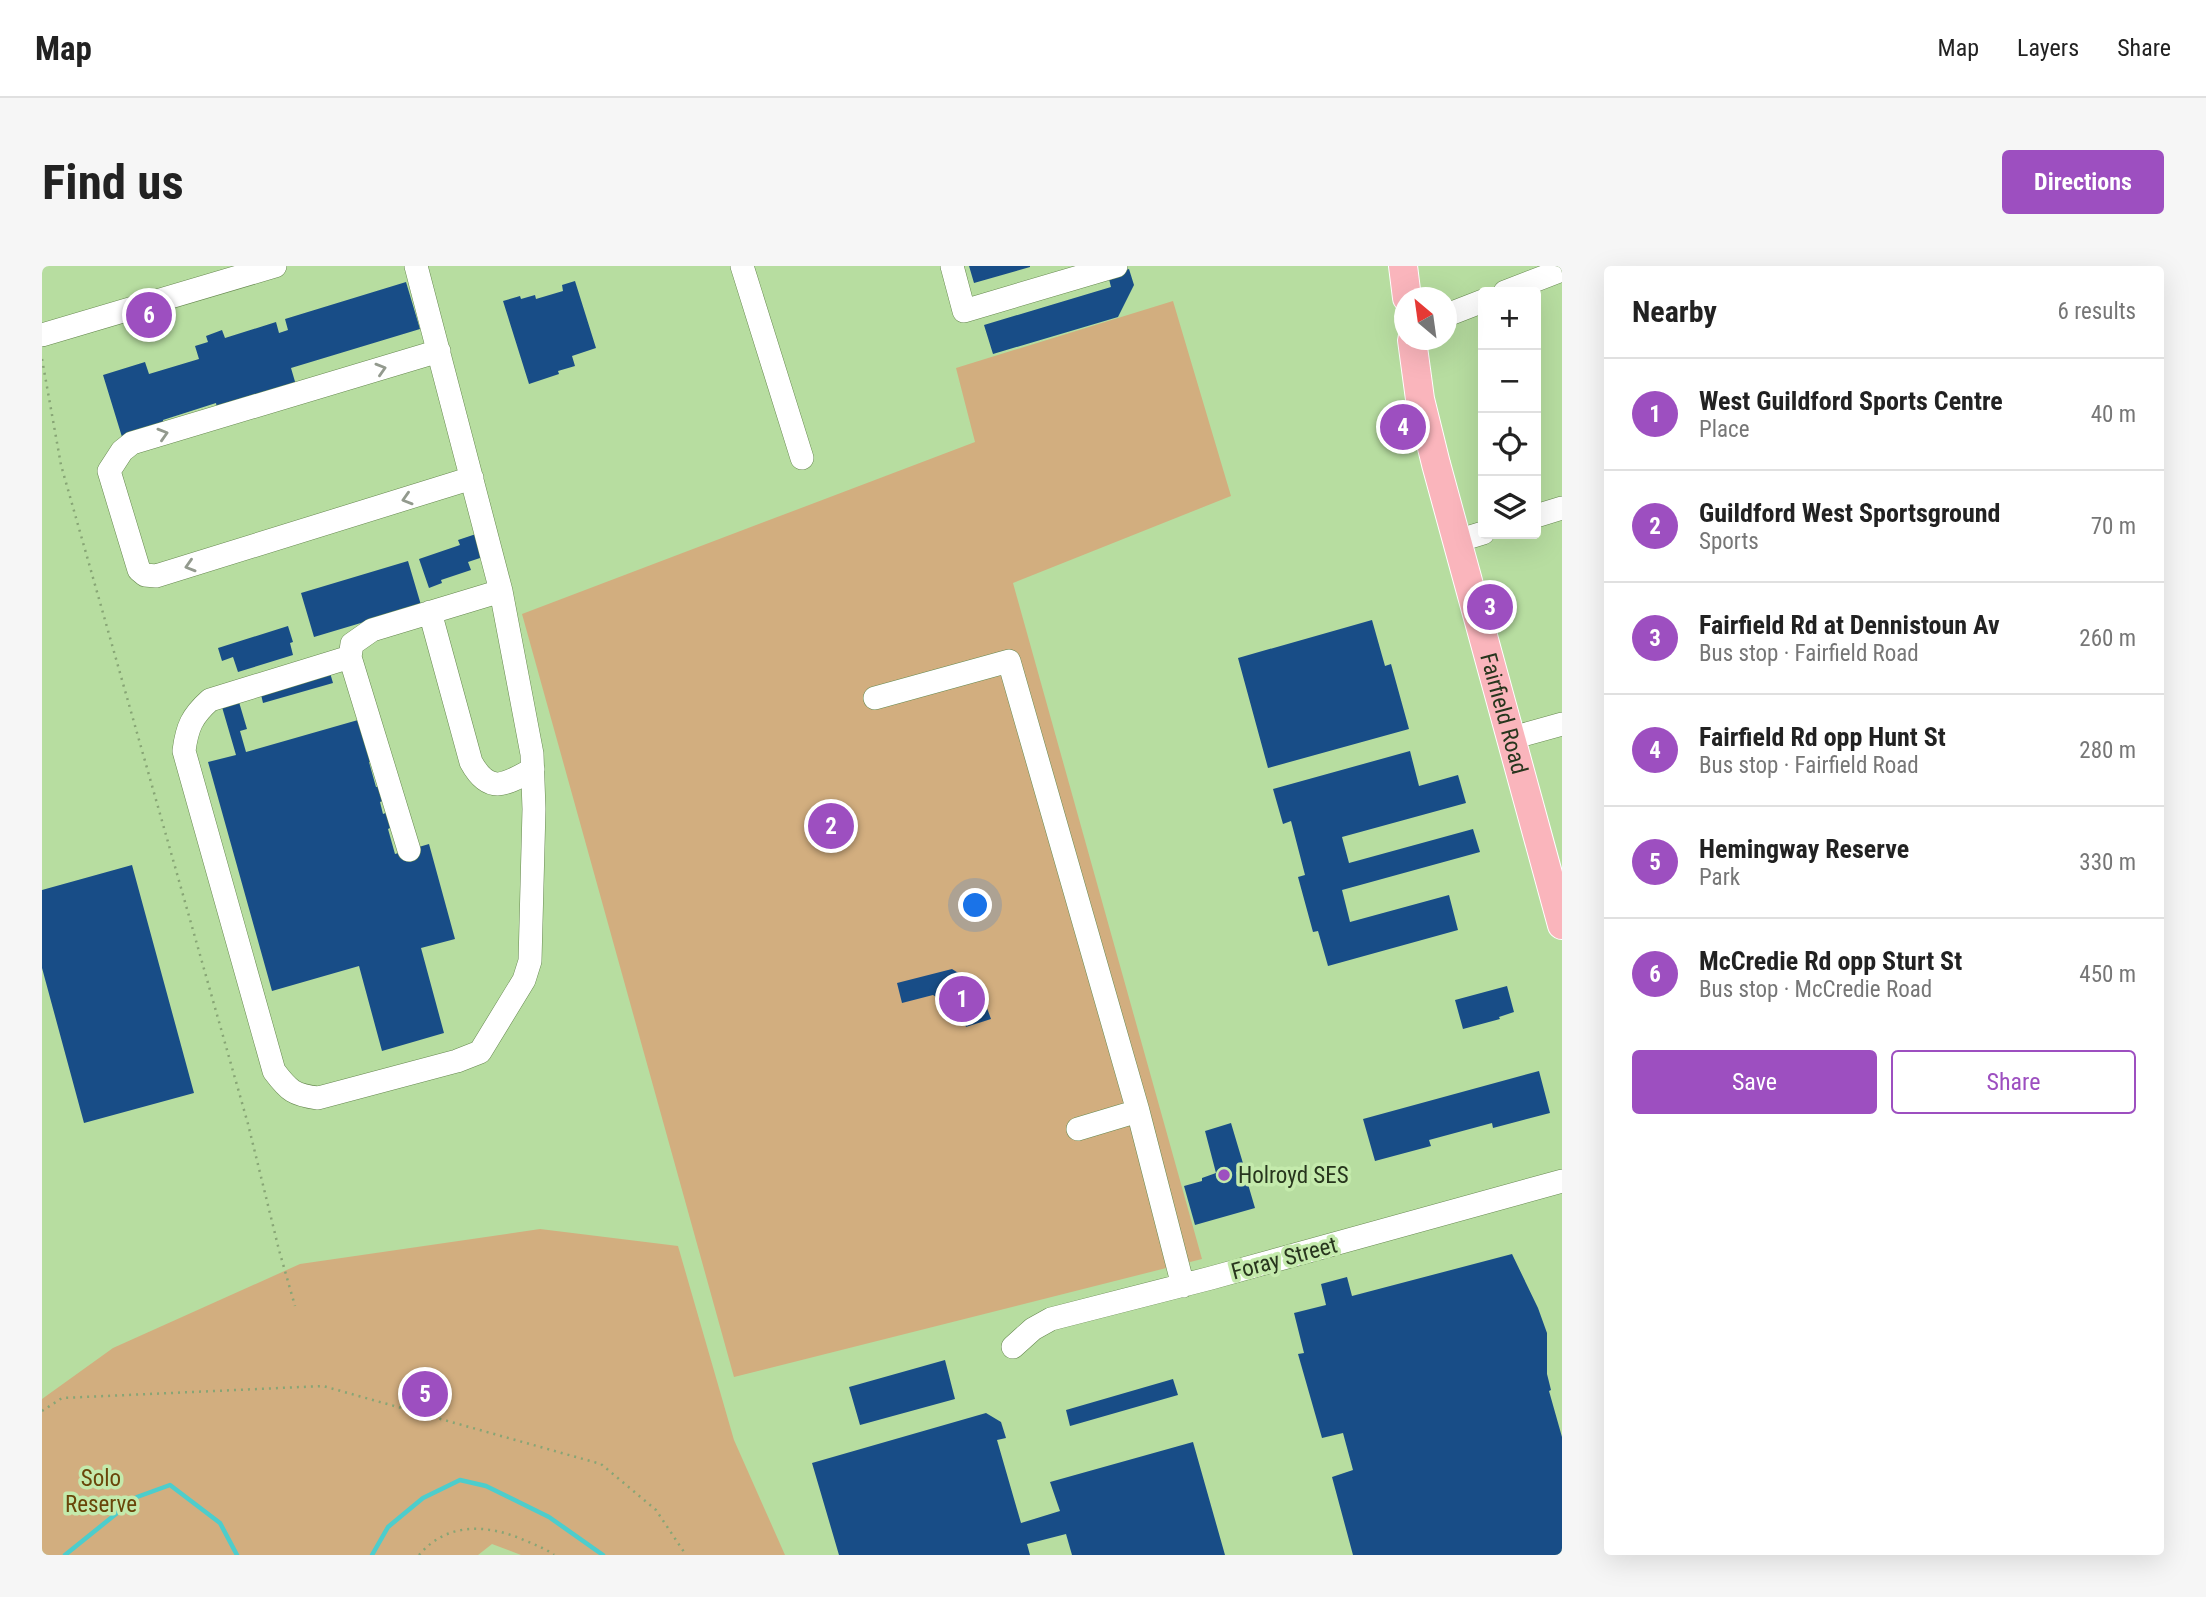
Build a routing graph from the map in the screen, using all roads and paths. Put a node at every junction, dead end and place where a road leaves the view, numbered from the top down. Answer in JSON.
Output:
{"nodes":[{"id":1,"x":275,"y":266,"type":"edge"},
{"id":2,"x":416,"y":266,"type":"edge"},
{"id":3,"x":742,"y":266,"type":"edge"},
{"id":4,"x":952,"y":266,"type":"edge"},
{"id":5,"x":1116,"y":266,"type":"edge"},
{"id":6,"x":1403,"y":266,"type":"edge"},
{"id":7,"x":1562,"y":270,"type":"edge"},
{"id":8,"x":1406,"y":287,"type":"edge"},
{"id":9,"x":1518,"y":287,"type":"edge"},
{"id":10,"x":1478,"y":303,"type":"edge"},
{"id":11,"x":1457,"y":311,"type":"edge"},
{"id":12,"x":42,"y":335,"type":"edge"},
{"id":13,"x":1413,"y":350,"type":"edge"},
{"id":14,"x":439,"y":351,"type":"junction"},
{"id":15,"x":42,"y":359,"type":"edge"},
{"id":16,"x":802,"y":458,"type":"dead end"},
{"id":17,"x":472,"y":478,"type":"junction"},
{"id":18,"x":1562,"y":508,"type":"edge"},
{"id":19,"x":1541,"y":514,"type":"edge"},
{"id":20,"x":1470,"y":537,"type":"edge"},
{"id":21,"x":501,"y":591,"type":"junction"},
{"id":22,"x":430,"y":612,"type":"junction"},
{"id":23,"x":350,"y":657,"type":"junction"},
{"id":24,"x":875,"y":698,"type":"dead end"},
{"id":25,"x":1562,"y":724,"type":"edge"},
{"id":26,"x":1512,"y":738,"type":"junction"},
{"id":27,"x":533,"y":769,"type":"junction"},
{"id":28,"x":409,"y":850,"type":"dead end"},
{"id":29,"x":1562,"y":925,"type":"edge"},
{"id":30,"x":1138,"y":1111,"type":"junction"},
{"id":31,"x":1078,"y":1129,"type":"dead end"},
{"id":32,"x":1562,"y":1181,"type":"edge"},
{"id":33,"x":1182,"y":1286,"type":"junction"},
{"id":34,"x":295,"y":1306,"type":"dead end"},
{"id":35,"x":1013,"y":1347,"type":"dead end"},
{"id":36,"x":42,"y":1411,"type":"edge"},
{"id":37,"x":419,"y":1555,"type":"edge"},
{"id":38,"x":554,"y":1555,"type":"edge"},
{"id":39,"x":686,"y":1555,"type":"edge"}],
"edges":[{"from":1,"to":12,"type":"street"},
{"from":2,"to":14,"type":"street"},
{"from":3,"to":16,"type":"street"},
{"from":4,"to":5,"type":"street"},
{"from":6,"to":8,"type":"main road"},
{"from":7,"to":9,"type":"street"},
{"from":10,"to":11,"type":"street"},
{"from":13,"to":20,"type":"main road","name":"Fairfield Road"},
{"from":14,"to":17,"type":"street"},
{"from":17,"to":14,"type":"street","one_way":true},
{"from":15,"to":34,"type":"path"},
{"from":17,"to":21,"type":"street"},
{"from":18,"to":19,"type":"street"},
{"from":20,"to":26,"type":"main road","name":"Fairfield Road"},
{"from":21,"to":22,"type":"street"},
{"from":21,"to":27,"type":"street"},
{"from":22,"to":23,"type":"street"},
{"from":22,"to":27,"type":"street"},
{"from":23,"to":27,"type":"street"},
{"from":23,"to":28,"type":"street"},
{"from":24,"to":30,"type":"street"},
{"from":25,"to":26,"type":"street"},
{"from":26,"to":29,"type":"main road","name":"Fairfield Road"},
{"from":30,"to":31,"type":"street"},
{"from":30,"to":33,"type":"street"},
{"from":32,"to":33,"type":"street","name":"Foray Street"},
{"from":33,"to":35,"type":"street","name":"Foray Street"},
{"from":36,"to":39,"type":"path"},
{"from":37,"to":38,"type":"path"}]}
